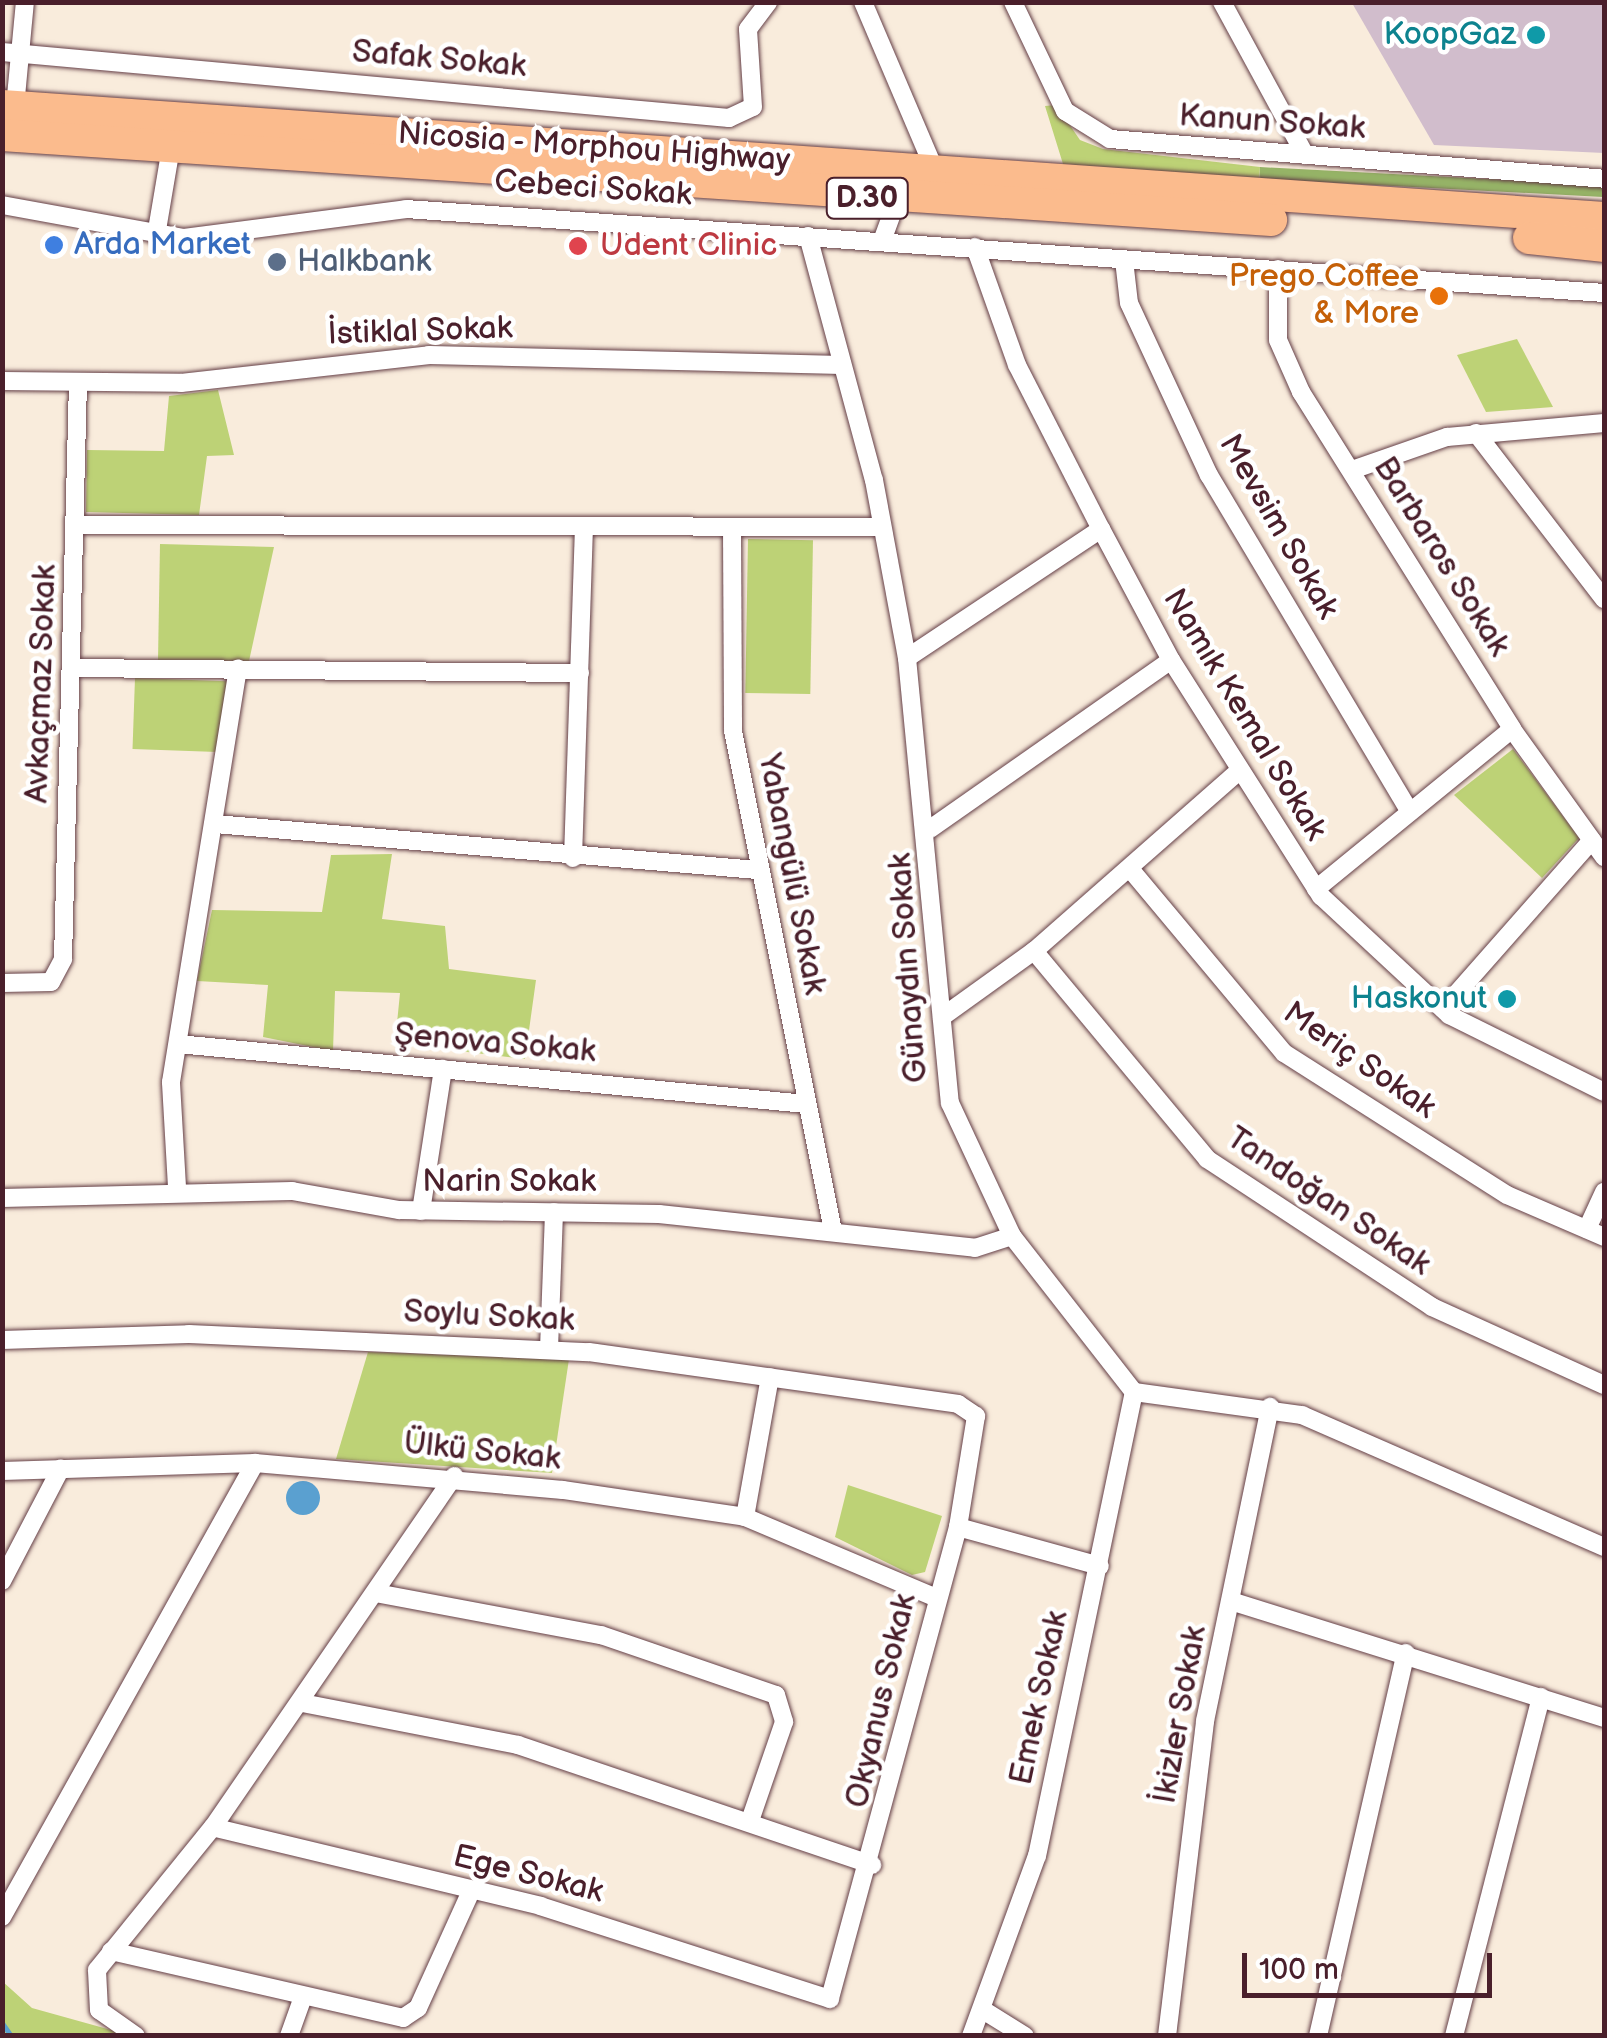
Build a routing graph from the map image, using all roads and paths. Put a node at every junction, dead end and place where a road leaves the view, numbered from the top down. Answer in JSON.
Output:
{"nodes":[{"id":1,"x":26,"y":2,"type":"edge"},
{"id":2,"x":768,"y":2,"type":"edge"},
{"id":3,"x":863,"y":2,"type":"edge"},
{"id":4,"x":1013,"y":2,"type":"edge"},
{"id":5,"x":1222,"y":2,"type":"edge"},
{"id":6,"x":2,"y":52,"type":"edge"},
{"id":7,"x":22,"y":54,"type":"junction"},
{"id":8,"x":7,"y":116,"type":"edge"},
{"id":9,"x":171,"y":147,"type":"junction"},
{"id":10,"x":1305,"y":155,"type":"junction"},
{"id":11,"x":936,"y":173,"type":"junction"},
{"id":12,"x":1604,"y":180,"type":"edge"},
{"id":13,"x":897,"y":200,"type":"junction"},
{"id":14,"x":2,"y":205,"type":"edge"},
{"id":15,"x":1604,"y":218,"type":"edge"},
{"id":16,"x":156,"y":236,"type":"junction"},
{"id":17,"x":808,"y":236,"type":"junction"},
{"id":18,"x":882,"y":242,"type":"junction"},
{"id":19,"x":1604,"y":246,"type":"edge"},
{"id":20,"x":975,"y":247,"type":"junction"},
{"id":21,"x":1124,"y":260,"type":"junction"},
{"id":22,"x":1278,"y":269,"type":"junction"},
{"id":23,"x":1604,"y":293,"type":"edge"},
{"id":24,"x":842,"y":365,"type":"junction"},
{"id":25,"x":2,"y":380,"type":"edge"},
{"id":26,"x":78,"y":384,"type":"junction"},
{"id":27,"x":1604,"y":423,"type":"edge"},
{"id":28,"x":1476,"y":432,"type":"junction"},
{"id":29,"x":1352,"y":470,"type":"junction"},
{"id":30,"x":76,"y":525,"type":"junction"},
{"id":31,"x":882,"y":527,"type":"junction"},
{"id":32,"x":584,"y":528,"type":"junction"},
{"id":33,"x":732,"y":529,"type":"junction"},
{"id":34,"x":1101,"y":529,"type":"junction"},
{"id":35,"x":1604,"y":598,"type":"edge"},
{"id":36,"x":906,"y":658,"type":"junction"},
{"id":37,"x":1171,"y":660,"type":"junction"},
{"id":38,"x":73,"y":668,"type":"junction"},
{"id":39,"x":238,"y":668,"type":"junction"},
{"id":40,"x":580,"y":674,"type":"junction"},
{"id":41,"x":1512,"y":730,"type":"junction"},
{"id":42,"x":1239,"y":771,"type":"junction"},
{"id":43,"x":1410,"y":812,"type":"junction"},
{"id":44,"x":216,"y":824,"type":"junction"},
{"id":45,"x":930,"y":830,"type":"junction"},
{"id":46,"x":1592,"y":840,"type":"junction"},
{"id":47,"x":1604,"y":857,"type":"edge"},
{"id":48,"x":574,"y":858,"type":"junction"},
{"id":49,"x":757,"y":870,"type":"junction"},
{"id":50,"x":1131,"y":870,"type":"junction"},
{"id":51,"x":1316,"y":889,"type":"junction"},
{"id":52,"x":1034,"y":951,"type":"junction"},
{"id":53,"x":2,"y":982,"type":"edge"},
{"id":54,"x":1443,"y":1010,"type":"junction"},
{"id":55,"x":942,"y":1017,"type":"junction"},
{"id":56,"x":178,"y":1044,"type":"junction"},
{"id":57,"x":443,"y":1070,"type":"junction"},
{"id":58,"x":1604,"y":1092,"type":"edge"},
{"id":59,"x":806,"y":1104,"type":"junction"},
{"id":60,"x":176,"y":1187,"type":"junction"},
{"id":61,"x":1604,"y":1192,"type":"edge"},
{"id":62,"x":2,"y":1198,"type":"edge"},
{"id":63,"x":421,"y":1211,"type":"junction"},
{"id":64,"x":554,"y":1212,"type":"junction"},
{"id":65,"x":832,"y":1226,"type":"junction"},
{"id":66,"x":1596,"y":1233,"type":"edge"},
{"id":67,"x":1012,"y":1236,"type":"junction"},
{"id":68,"x":2,"y":1340,"type":"edge"},
{"id":69,"x":549,"y":1349,"type":"junction"},
{"id":70,"x":770,"y":1377,"type":"junction"},
{"id":71,"x":1604,"y":1386,"type":"edge"},
{"id":72,"x":1134,"y":1392,"type":"junction"},
{"id":73,"x":968,"y":1407,"type":"joint"},
{"id":74,"x":1270,"y":1407,"type":"junction"},
{"id":75,"x":255,"y":1464,"type":"junction"},
{"id":76,"x":61,"y":1468,"type":"junction"},
{"id":77,"x":2,"y":1472,"type":"edge"},
{"id":78,"x":454,"y":1476,"type":"junction"},
{"id":79,"x":745,"y":1517,"type":"junction"},
{"id":80,"x":958,"y":1527,"type":"junction"},
{"id":81,"x":1604,"y":1547,"type":"edge"},
{"id":82,"x":1100,"y":1566,"type":"junction"},
{"id":83,"x":2,"y":1581,"type":"edge"},
{"id":84,"x":376,"y":1593,"type":"junction"},
{"id":85,"x":937,"y":1598,"type":"junction"},
{"id":86,"x":1231,"y":1601,"type":"junction"},
{"id":87,"x":1406,"y":1653,"type":"junction"},
{"id":88,"x":1541,"y":1697,"type":"junction"},
{"id":89,"x":302,"y":1704,"type":"junction"},
{"id":90,"x":1604,"y":1718,"type":"edge"},
{"id":91,"x":750,"y":1820,"type":"junction"},
{"id":92,"x":214,"y":1827,"type":"junction"},
{"id":93,"x":872,"y":1865,"type":"junction"},
{"id":94,"x":471,"y":1891,"type":"junction"},
{"id":95,"x":2,"y":1917,"type":"edge"},
{"id":96,"x":111,"y":1951,"type":"junction"},
{"id":97,"x":303,"y":1997,"type":"junction"},
{"id":98,"x":822,"y":2000,"type":"joint"},
{"id":99,"x":983,"y":2010,"type":"junction"},
{"id":100,"x":136,"y":2036,"type":"edge"},
{"id":101,"x":289,"y":2036,"type":"edge"},
{"id":102,"x":972,"y":2036,"type":"edge"},
{"id":103,"x":1025,"y":2036,"type":"edge"},
{"id":104,"x":1167,"y":2036,"type":"edge"},
{"id":105,"x":1318,"y":2036,"type":"edge"},
{"id":106,"x":1454,"y":2036,"type":"edge"}],
"edges":[{"from":1,"to":7,"type":"street"},
{"from":2,"to":7,"type":"street","name":"Safak Sokak"},
{"from":3,"to":11,"type":"street"},
{"from":4,"to":10,"type":"street","name":"Kanun Sokak"},
{"from":5,"to":10,"type":"street"},
{"from":6,"to":7,"type":"street","name":"Safak Sokak"},
{"from":7,"to":8,"type":"street"},
{"from":8,"to":9,"type":"highway","name":"Nicosia - Morphou Highway","number":"D.30"},
{"from":8,"to":11,"type":"highway","name":"Nicosia - Morphou Highway","number":"D.30"},
{"from":9,"to":13,"type":"highway","name":"Nicosia - Morphou Highway","number":"D.30"},
{"from":9,"to":16,"type":"street"},
{"from":10,"to":12,"type":"street","name":"Kanun Sokak"},
{"from":11,"to":15,"type":"highway","name":"Nicosia - Morphou Highway","number":"D.30"},
{"from":13,"to":18,"type":"street"},
{"from":13,"to":19,"type":"highway","name":"Nicosia - Morphou Highway","number":"D.30"},
{"from":14,"to":16,"type":"street","name":"Cebeci Sokak"},
{"from":16,"to":17,"type":"street","name":"Cebeci Sokak"},
{"from":17,"to":18,"type":"street","name":"Cebeci Sokak"},
{"from":17,"to":24,"type":"street","name":"Günaydın Sokak"},
{"from":18,"to":20,"type":"street","name":"Cebeci Sokak"},
{"from":20,"to":21,"type":"street","name":"Cebeci Sokak"},
{"from":20,"to":34,"type":"street","name":"Namık Kemal Sokak"},
{"from":21,"to":22,"type":"street","name":"Cebeci Sokak"},
{"from":21,"to":43,"type":"street","name":"Mevsim Sokak"},
{"from":22,"to":23,"type":"street","name":"Cebeci Sokak"},
{"from":22,"to":29,"type":"street","name":"Barbaros Sokak"},
{"from":24,"to":26,"type":"street","name":"İstiklal Sokak"},
{"from":24,"to":31,"type":"street","name":"Günaydın Sokak"},
{"from":25,"to":26,"type":"street","name":"İstiklal Sokak"},
{"from":26,"to":30,"type":"street","name":"Avkaçmaz Sokak"},
{"from":27,"to":28,"type":"street"},
{"from":28,"to":29,"type":"street"},
{"from":28,"to":35,"type":"street"},
{"from":29,"to":41,"type":"street","name":"Barbaros Sokak"},
{"from":30,"to":32,"type":"street"},
{"from":30,"to":38,"type":"street","name":"Avkaçmaz Sokak"},
{"from":31,"to":33,"type":"street"},
{"from":31,"to":36,"type":"street","name":"Günaydın Sokak"},
{"from":32,"to":33,"type":"street"},
{"from":32,"to":40,"type":"street"},
{"from":33,"to":49,"type":"street","name":"Yabangülü Sokak"},
{"from":34,"to":36,"type":"street"},
{"from":34,"to":37,"type":"street","name":"Namık Kemal Sokak"},
{"from":36,"to":45,"type":"street","name":"Günaydın Sokak"},
{"from":37,"to":42,"type":"street","name":"Namık Kemal Sokak"},
{"from":37,"to":45,"type":"street"},
{"from":38,"to":39,"type":"street"},
{"from":38,"to":53,"type":"street","name":"Avkaçmaz Sokak"},
{"from":39,"to":40,"type":"street"},
{"from":39,"to":44,"type":"street"},
{"from":40,"to":48,"type":"street"},
{"from":41,"to":43,"type":"street"},
{"from":41,"to":46,"type":"street","name":"Barbaros Sokak"},
{"from":42,"to":50,"type":"street"},
{"from":42,"to":51,"type":"street","name":"Namık Kemal Sokak"},
{"from":43,"to":51,"type":"street"},
{"from":44,"to":48,"type":"street"},
{"from":44,"to":56,"type":"street"},
{"from":45,"to":55,"type":"street","name":"Günaydın Sokak"},
{"from":46,"to":47,"type":"street","name":"Barbaros Sokak"},
{"from":46,"to":54,"type":"street"},
{"from":48,"to":49,"type":"street"},
{"from":49,"to":59,"type":"street","name":"Yabangülü Sokak"},
{"from":50,"to":52,"type":"street"},
{"from":50,"to":66,"type":"street","name":"Meriç Sokak"},
{"from":51,"to":54,"type":"street","name":"Namık Kemal Sokak"},
{"from":52,"to":55,"type":"street"},
{"from":52,"to":71,"type":"street","name":"Tandoğan Sokak"},
{"from":54,"to":58,"type":"street","name":"Namık Kemal Sokak"},
{"from":55,"to":67,"type":"street","name":"Günaydın Sokak"},
{"from":56,"to":57,"type":"street","name":"Şenova Sokak"},
{"from":56,"to":60,"type":"street"},
{"from":57,"to":59,"type":"street","name":"Şenova Sokak"},
{"from":57,"to":63,"type":"street"},
{"from":59,"to":65,"type":"street","name":"Yabangülü Sokak"},
{"from":60,"to":62,"type":"street","name":"Narin Sokak"},
{"from":60,"to":63,"type":"street","name":"Narin Sokak"},
{"from":61,"to":66,"type":"street"},
{"from":63,"to":64,"type":"street","name":"Narin Sokak"},
{"from":64,"to":65,"type":"street","name":"Narin Sokak"},
{"from":64,"to":69,"type":"street"},
{"from":65,"to":67,"type":"street","name":"Narin Sokak"},
{"from":67,"to":72,"type":"street","name":"Günaydın Sokak"},
{"from":68,"to":69,"type":"street","name":"Soylu Sokak"},
{"from":69,"to":70,"type":"street","name":"Soylu Sokak"},
{"from":70,"to":73,"type":"street","name":"Soylu Sokak"},
{"from":70,"to":79,"type":"street"},
{"from":72,"to":74,"type":"street"},
{"from":72,"to":82,"type":"street","name":"Emek Sokak"},
{"from":73,"to":80,"type":"street","name":"Okyanus Sokak"},
{"from":74,"to":81,"type":"street"},
{"from":74,"to":86,"type":"street","name":"İkizler Sokak"},
{"from":75,"to":76,"type":"street","name":"Ülkü Sokak"},
{"from":75,"to":78,"type":"street","name":"Ülkü Sokak"},
{"from":75,"to":95,"type":"street"},
{"from":76,"to":77,"type":"street","name":"Ülkü Sokak"},
{"from":76,"to":83,"type":"street"},
{"from":78,"to":79,"type":"street","name":"Ülkü Sokak"},
{"from":78,"to":84,"type":"street"},
{"from":79,"to":85,"type":"street","name":"Ülkü Sokak"},
{"from":80,"to":82,"type":"street"},
{"from":80,"to":85,"type":"street","name":"Okyanus Sokak"},
{"from":82,"to":99,"type":"street","name":"Emek Sokak"},
{"from":84,"to":89,"type":"street"},
{"from":84,"to":91,"type":"street"},
{"from":85,"to":93,"type":"street","name":"Okyanus Sokak"},
{"from":86,"to":87,"type":"street"},
{"from":86,"to":104,"type":"street","name":"İkizler Sokak"},
{"from":87,"to":88,"type":"street"},
{"from":87,"to":105,"type":"street"},
{"from":88,"to":90,"type":"street"},
{"from":88,"to":106,"type":"street"},
{"from":89,"to":91,"type":"street"},
{"from":89,"to":92,"type":"street"},
{"from":91,"to":93,"type":"street"},
{"from":92,"to":94,"type":"street","name":"Ege Sokak"},
{"from":92,"to":96,"type":"street"},
{"from":93,"to":98,"type":"street","name":"Okyanus Sokak"},
{"from":94,"to":97,"type":"street"},
{"from":94,"to":98,"type":"street","name":"Ege Sokak"},
{"from":96,"to":97,"type":"street"},
{"from":96,"to":100,"type":"street"},
{"from":97,"to":101,"type":"street"},
{"from":99,"to":102,"type":"street","name":"Emek Sokak"},
{"from":99,"to":103,"type":"street"}]}
